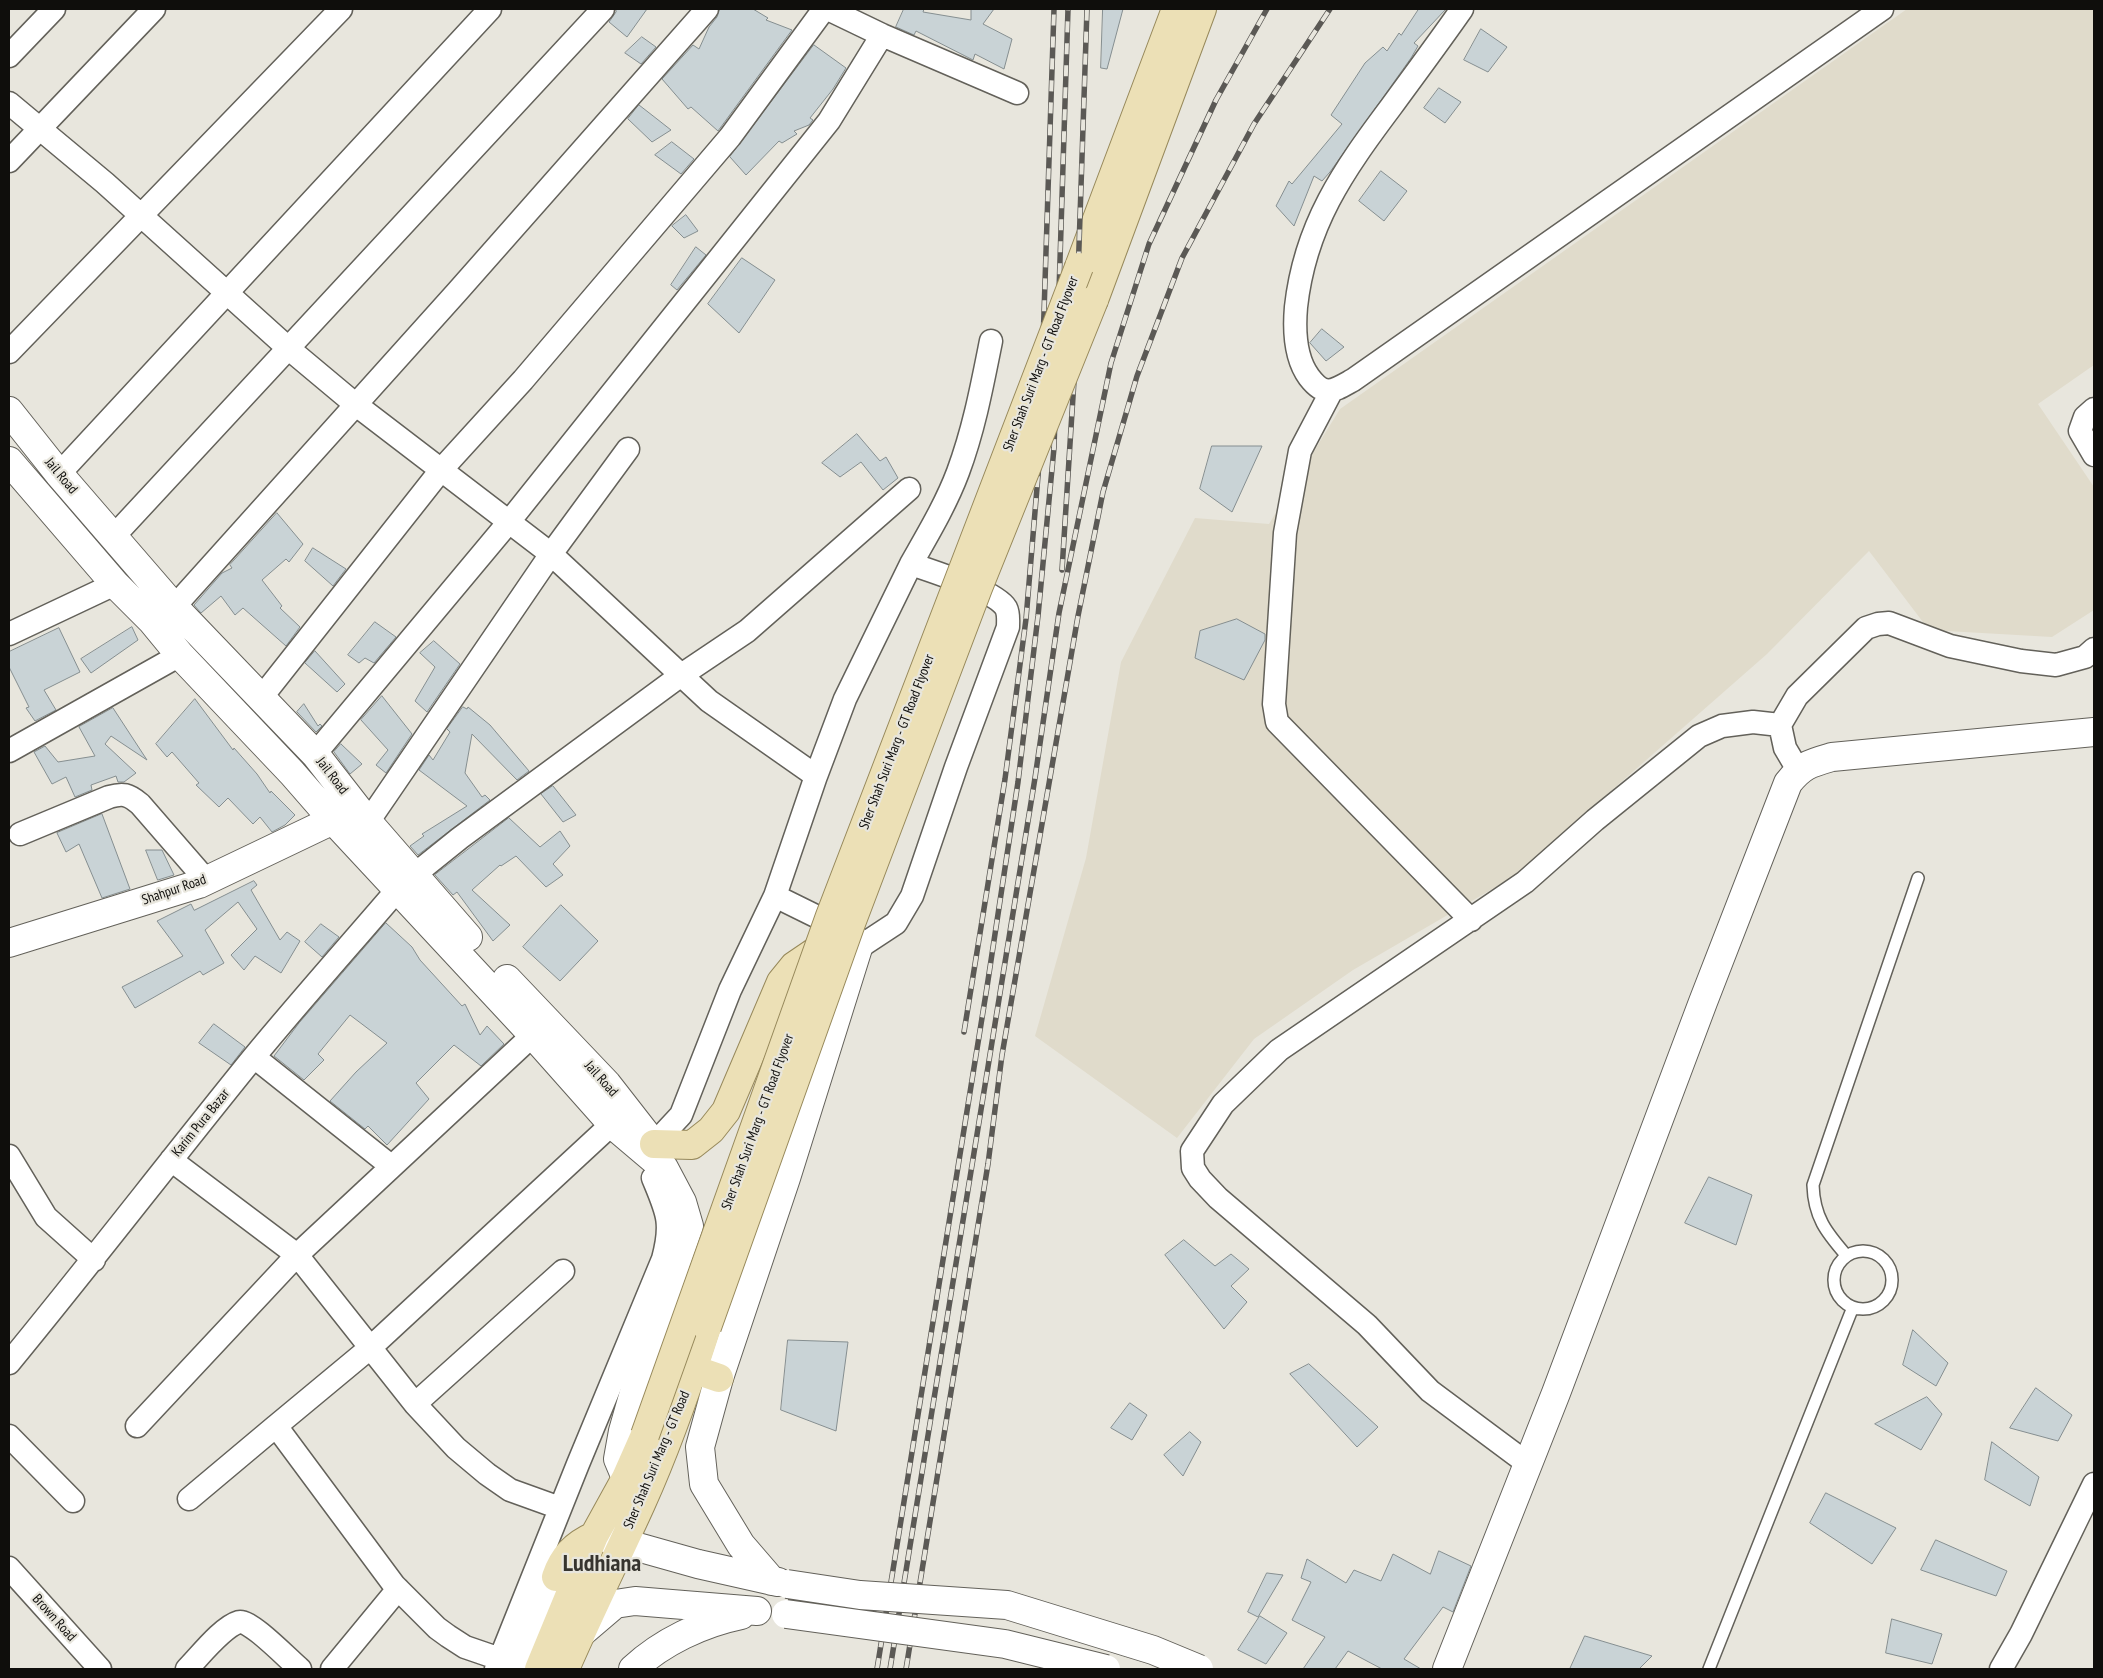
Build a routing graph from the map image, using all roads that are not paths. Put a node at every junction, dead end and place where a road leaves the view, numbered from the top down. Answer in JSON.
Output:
{"nodes":[{"id":1,"x":54,"y":9,"type":"edge"},
{"id":2,"x":154,"y":9,"type":"edge"},
{"id":3,"x":341,"y":9,"type":"edge"},
{"id":4,"x":490,"y":9,"type":"edge"},
{"id":5,"x":603,"y":9,"type":"edge"},
{"id":6,"x":707,"y":9,"type":"edge"},
{"id":7,"x":824,"y":9,"type":"edge"},
{"id":8,"x":828,"y":9,"type":"edge"},
{"id":9,"x":1176,"y":9,"type":"edge"},
{"id":10,"x":1202,"y":9,"type":"edge"},
{"id":11,"x":1462,"y":9,"type":"edge"},
{"id":12,"x":1882,"y":9,"type":"edge"},
{"id":13,"x":882,"y":35,"type":"junction"},
{"id":14,"x":9,"y":56,"type":"edge"},
{"id":15,"x":1017,"y":93,"type":"dead end"},
{"id":16,"x":9,"y":103,"type":"edge"},
{"id":17,"x":38,"y":129,"type":"junction"},
{"id":18,"x":9,"y":161,"type":"edge"},
{"id":19,"x":140,"y":215,"type":"junction"},
{"id":20,"x":227,"y":292,"type":"junction"},
{"id":21,"x":992,"y":342,"type":"dead end"},
{"id":22,"x":288,"y":348,"type":"junction"},
{"id":23,"x":9,"y":352,"type":"edge"},
{"id":24,"x":1330,"y":392,"type":"junction"},
{"id":25,"x":355,"y":404,"type":"junction"},
{"id":26,"x":2094,"y":409,"type":"edge"},
{"id":27,"x":9,"y":411,"type":"edge"},
{"id":28,"x":628,"y":449,"type":"dead end"},
{"id":29,"x":2094,"y":455,"type":"edge"},
{"id":30,"x":9,"y":461,"type":"edge"},
{"id":31,"x":442,"y":470,"type":"junction"},
{"id":32,"x":59,"y":474,"type":"junction"},
{"id":33,"x":910,"y":489,"type":"dead end"},
{"id":34,"x":508,"y":523,"type":"junction"},
{"id":35,"x":114,"y":536,"type":"junction"},
{"id":36,"x":551,"y":554,"type":"junction"},
{"id":37,"x":911,"y":564,"type":"junction"},
{"id":38,"x":115,"y":584,"type":"junction"},
{"id":39,"x":174,"y":607,"type":"junction"},
{"id":40,"x":9,"y":634,"type":"edge"},
{"id":41,"x":2094,"y":649,"type":"edge"},
{"id":42,"x":180,"y":655,"type":"junction"},
{"id":43,"x":680,"y":676,"type":"junction"},
{"id":44,"x":261,"y":698,"type":"junction"},
{"id":45,"x":1780,"y":725,"type":"junction"},
{"id":46,"x":2094,"y":732,"type":"edge"},
{"id":47,"x":9,"y":751,"type":"edge"},
{"id":48,"x":315,"y":754,"type":"junction"},
{"id":49,"x":1798,"y":770,"type":"junction"},
{"id":50,"x":816,"y":776,"type":"junction"},
{"id":51,"x":333,"y":820,"type":"junction"},
{"id":52,"x":368,"y":822,"type":"junction"},
{"id":53,"x":20,"y":834,"type":"dead end"},
{"id":54,"x":1918,"y":878,"type":"dead end"},
{"id":55,"x":206,"y":880,"type":"junction"},
{"id":56,"x":406,"y":882,"type":"junction"},
{"id":57,"x":775,"y":896,"type":"junction"},
{"id":58,"x":1471,"y":920,"type":"junction"},
{"id":59,"x":854,"y":941,"type":"junction"},
{"id":60,"x":9,"y":943,"type":"edge"},
{"id":61,"x":819,"y":949,"type":"junction"},
{"id":62,"x":533,"y":1034,"type":"junction"},
{"id":63,"x":254,"y":1057,"type":"junction"},
{"id":64,"x":612,"y":1124,"type":"junction"},
{"id":65,"x":666,"y":1144,"type":"junction"},
{"id":66,"x":9,"y":1156,"type":"edge"},
{"id":67,"x":170,"y":1160,"type":"junction"},
{"id":68,"x":391,"y":1166,"type":"junction"},
{"id":69,"x":664,"y":1168,"type":"junction"},
{"id":70,"x":297,"y":1255,"type":"junction"},
{"id":71,"x":1846,"y":1255,"type":"junction"},
{"id":72,"x":94,"y":1260,"type":"junction"},
{"id":73,"x":563,"y":1271,"type":"dead end"},
{"id":74,"x":1853,"y":1307,"type":"junction"},
{"id":75,"x":370,"y":1348,"type":"junction"},
{"id":76,"x":9,"y":1362,"type":"edge"},
{"id":77,"x":693,"y":1369,"type":"junction"},
{"id":78,"x":719,"y":1378,"type":"junction"},
{"id":79,"x":415,"y":1404,"type":"junction"},
{"id":80,"x":137,"y":1426,"type":"dead end"},
{"id":81,"x":276,"y":1426,"type":"junction"},
{"id":82,"x":9,"y":1436,"type":"edge"},
{"id":83,"x":1528,"y":1464,"type":"junction"},
{"id":84,"x":626,"y":1478,"type":"junction"},
{"id":85,"x":2094,"y":1484,"type":"edge"},
{"id":86,"x":189,"y":1499,"type":"dead end"},
{"id":87,"x":73,"y":1501,"type":"dead end"},
{"id":88,"x":560,"y":1508,"type":"junction"},
{"id":89,"x":594,"y":1536,"type":"junction"},
{"id":90,"x":622,"y":1542,"type":"junction"},
{"id":91,"x":9,"y":1568,"type":"edge"},
{"id":92,"x":556,"y":1577,"type":"joint"},
{"id":93,"x":605,"y":1579,"type":"junction"},
{"id":94,"x":772,"y":1581,"type":"junction"},
{"id":95,"x":398,"y":1589,"type":"junction"},
{"id":96,"x":760,"y":1611,"type":"junction"},
{"id":97,"x":581,"y":1633,"type":"junction"},
{"id":98,"x":505,"y":1666,"type":"edge"},
{"id":99,"x":96,"y":1668,"type":"edge"},
{"id":100,"x":187,"y":1669,"type":"edge"},
{"id":101,"x":300,"y":1669,"type":"edge"},
{"id":102,"x":332,"y":1669,"type":"edge"},
{"id":103,"x":539,"y":1669,"type":"edge"},
{"id":104,"x":565,"y":1669,"type":"edge"},
{"id":105,"x":580,"y":1669,"type":"edge"},
{"id":106,"x":633,"y":1669,"type":"edge"},
{"id":107,"x":1106,"y":1669,"type":"edge"},
{"id":108,"x":1199,"y":1669,"type":"edge"},
{"id":109,"x":1447,"y":1669,"type":"edge"},
{"id":110,"x":1709,"y":1669,"type":"edge"},
{"id":111,"x":2001,"y":1669,"type":"edge"}],
"edges":[{"from":1,"to":14,"type":"street"},
{"from":2,"to":17,"type":"street"},
{"from":3,"to":19,"type":"street"},
{"from":4,"to":20,"type":"street"},
{"from":5,"to":22,"type":"street"},
{"from":6,"to":25,"type":"street"},
{"from":7,"to":31,"type":"street"},
{"from":8,"to":13,"type":"street"},
{"from":9,"to":61,"type":"main road","name":"Sher Shah Suri Marg - GT Road Flyover","bridge":true},
{"from":10,"to":77,"type":"main road","name":"Sher Shah Suri Marg - GT Road Flyover","bridge":true},
{"from":11,"to":24,"type":"street"},
{"from":12,"to":24,"type":"street"},
{"from":13,"to":15,"type":"street"},
{"from":13,"to":34,"type":"street"},
{"from":16,"to":17,"type":"street"},
{"from":17,"to":18,"type":"street"},
{"from":17,"to":19,"type":"street"},
{"from":19,"to":20,"type":"street"},
{"from":19,"to":23,"type":"street"},
{"from":20,"to":22,"type":"street"},
{"from":20,"to":32,"type":"street"},
{"from":21,"to":37,"type":"street"},
{"from":22,"to":25,"type":"street"},
{"from":22,"to":35,"type":"street"},
{"from":24,"to":58,"type":"street"},
{"from":25,"to":31,"type":"street"},
{"from":25,"to":39,"type":"street"},
{"from":26,"to":29,"type":"street"},
{"from":27,"to":32,"type":"street","name":"Jail Road"},
{"from":28,"to":36,"type":"street"},
{"from":30,"to":38,"type":"street","name":"Jail Road"},
{"from":31,"to":34,"type":"street"},
{"from":31,"to":44,"type":"street"},
{"from":32,"to":35,"type":"street","name":"Jail Road"},
{"from":33,"to":43,"type":"street","name":"Karim Pura Bazar"},
{"from":34,"to":36,"type":"street"},
{"from":34,"to":48,"type":"street"},
{"from":35,"to":39,"type":"street","name":"Jail Road"},
{"from":36,"to":43,"type":"street"},
{"from":36,"to":52,"type":"street"},
{"from":37,"to":50,"type":"street"},
{"from":37,"to":59,"type":"street"},
{"from":38,"to":40,"type":"street"},
{"from":38,"to":42,"type":"street","name":"Jail Road"},
{"from":39,"to":44,"type":"street","name":"Jail Road"},
{"from":41,"to":45,"type":"street"},
{"from":42,"to":47,"type":"street"},
{"from":42,"to":51,"type":"street","name":"Jail Road"},
{"from":43,"to":50,"type":"street"},
{"from":43,"to":56,"type":"street","name":"Karim Pura Bazar"},
{"from":44,"to":48,"type":"street","name":"Jail Road"},
{"from":45,"to":49,"type":"street"},
{"from":45,"to":58,"type":"street"},
{"from":46,"to":49,"type":"street"},
{"from":48,"to":52,"type":"street","name":"Jail Road"},
{"from":49,"to":83,"type":"street"},
{"from":50,"to":57,"type":"street"},
{"from":51,"to":55,"type":"street","name":"Shahpur Road"},
{"from":51,"to":56,"type":"street","name":"Jail Road"},
{"from":52,"to":56,"type":"street","name":"Jail Road"},
{"from":53,"to":55,"type":"street"},
{"from":54,"to":71,"type":"lane"},
{"from":55,"to":60,"type":"street","name":"Shahpur Road"},
{"from":56,"to":62,"type":"street","name":"Jail Road"},
{"from":56,"to":63,"type":"street","name":"Karim Pura Bazar"},
{"from":56,"to":65,"type":"street","name":"Jail Road"},
{"from":57,"to":59,"type":"street"},
{"from":57,"to":65,"type":"street"},
{"from":58,"to":83,"type":"street"},
{"from":59,"to":78,"type":"street"},
{"from":61,"to":65,"type":"main road"},
{"from":61,"to":84,"type":"main road","name":"Sher Shah Suri Marg - GT Road Flyover","bridge":true},
{"from":62,"to":64,"type":"street","name":"Jail Road"},
{"from":62,"to":68,"type":"street"},
{"from":63,"to":67,"type":"street","name":"Karim Pura Bazar"},
{"from":63,"to":68,"type":"street"},
{"from":64,"to":69,"type":"street","name":"Jail Road"},
{"from":64,"to":75,"type":"street"},
{"from":65,"to":69,"type":"street"},
{"from":66,"to":72,"type":"street"},
{"from":67,"to":70,"type":"street"},
{"from":67,"to":72,"type":"street","name":"Karim Pura Bazar"},
{"from":68,"to":70,"type":"street"},
{"from":69,"to":84,"type":"street"},
{"from":69,"to":88,"type":"street"},
{"from":70,"to":75,"type":"street"},
{"from":70,"to":80,"type":"street"},
{"from":71,"to":74,"type":"lane"},
{"from":71,"to":74,"type":"lane"},
{"from":72,"to":76,"type":"street","name":"Karim Pura Bazar"},
{"from":73,"to":79,"type":"street"},
{"from":74,"to":110,"type":"lane"},
{"from":75,"to":79,"type":"street"},
{"from":75,"to":81,"type":"street"},
{"from":77,"to":78,"type":"main road"},
{"from":77,"to":90,"type":"main road","name":"Sher Shah Suri Marg - GT Road"},
{"from":78,"to":94,"type":"street"},
{"from":79,"to":88,"type":"street"},
{"from":81,"to":86,"type":"street"},
{"from":81,"to":95,"type":"street"},
{"from":82,"to":87,"type":"street"},
{"from":83,"to":109,"type":"street"},
{"from":84,"to":89,"type":"main road","name":"Sher Shah Suri Marg - GT Road"},
{"from":85,"to":111,"type":"street"},
{"from":88,"to":98,"type":"street"},
{"from":89,"to":90,"type":"street"},
{"from":89,"to":92,"type":"main road"},
{"from":89,"to":103,"type":"main road"},
{"from":90,"to":93,"type":"main road","name":"Sher Shah Suri Marg - GT Road"},
{"from":90,"to":94,"type":"street"},
{"from":91,"to":99,"type":"street","name":"Brown Road"},
{"from":92,"to":98,"type":"street"},
{"from":93,"to":96,"type":"street"},
{"from":93,"to":97,"type":"main road","name":"Sher Shah Suri Marg - GT Road"},
{"from":94,"to":108,"type":"street","bridge":true},
{"from":95,"to":98,"type":"street"},
{"from":95,"to":102,"type":"street"},
{"from":96,"to":97,"type":"street"},
{"from":96,"to":106,"type":"street"},
{"from":96,"to":107,"type":"street","bridge":true},
{"from":97,"to":104,"type":"main road"},
{"from":97,"to":105,"type":"main road"},
{"from":100,"to":101,"type":"street"}]}
